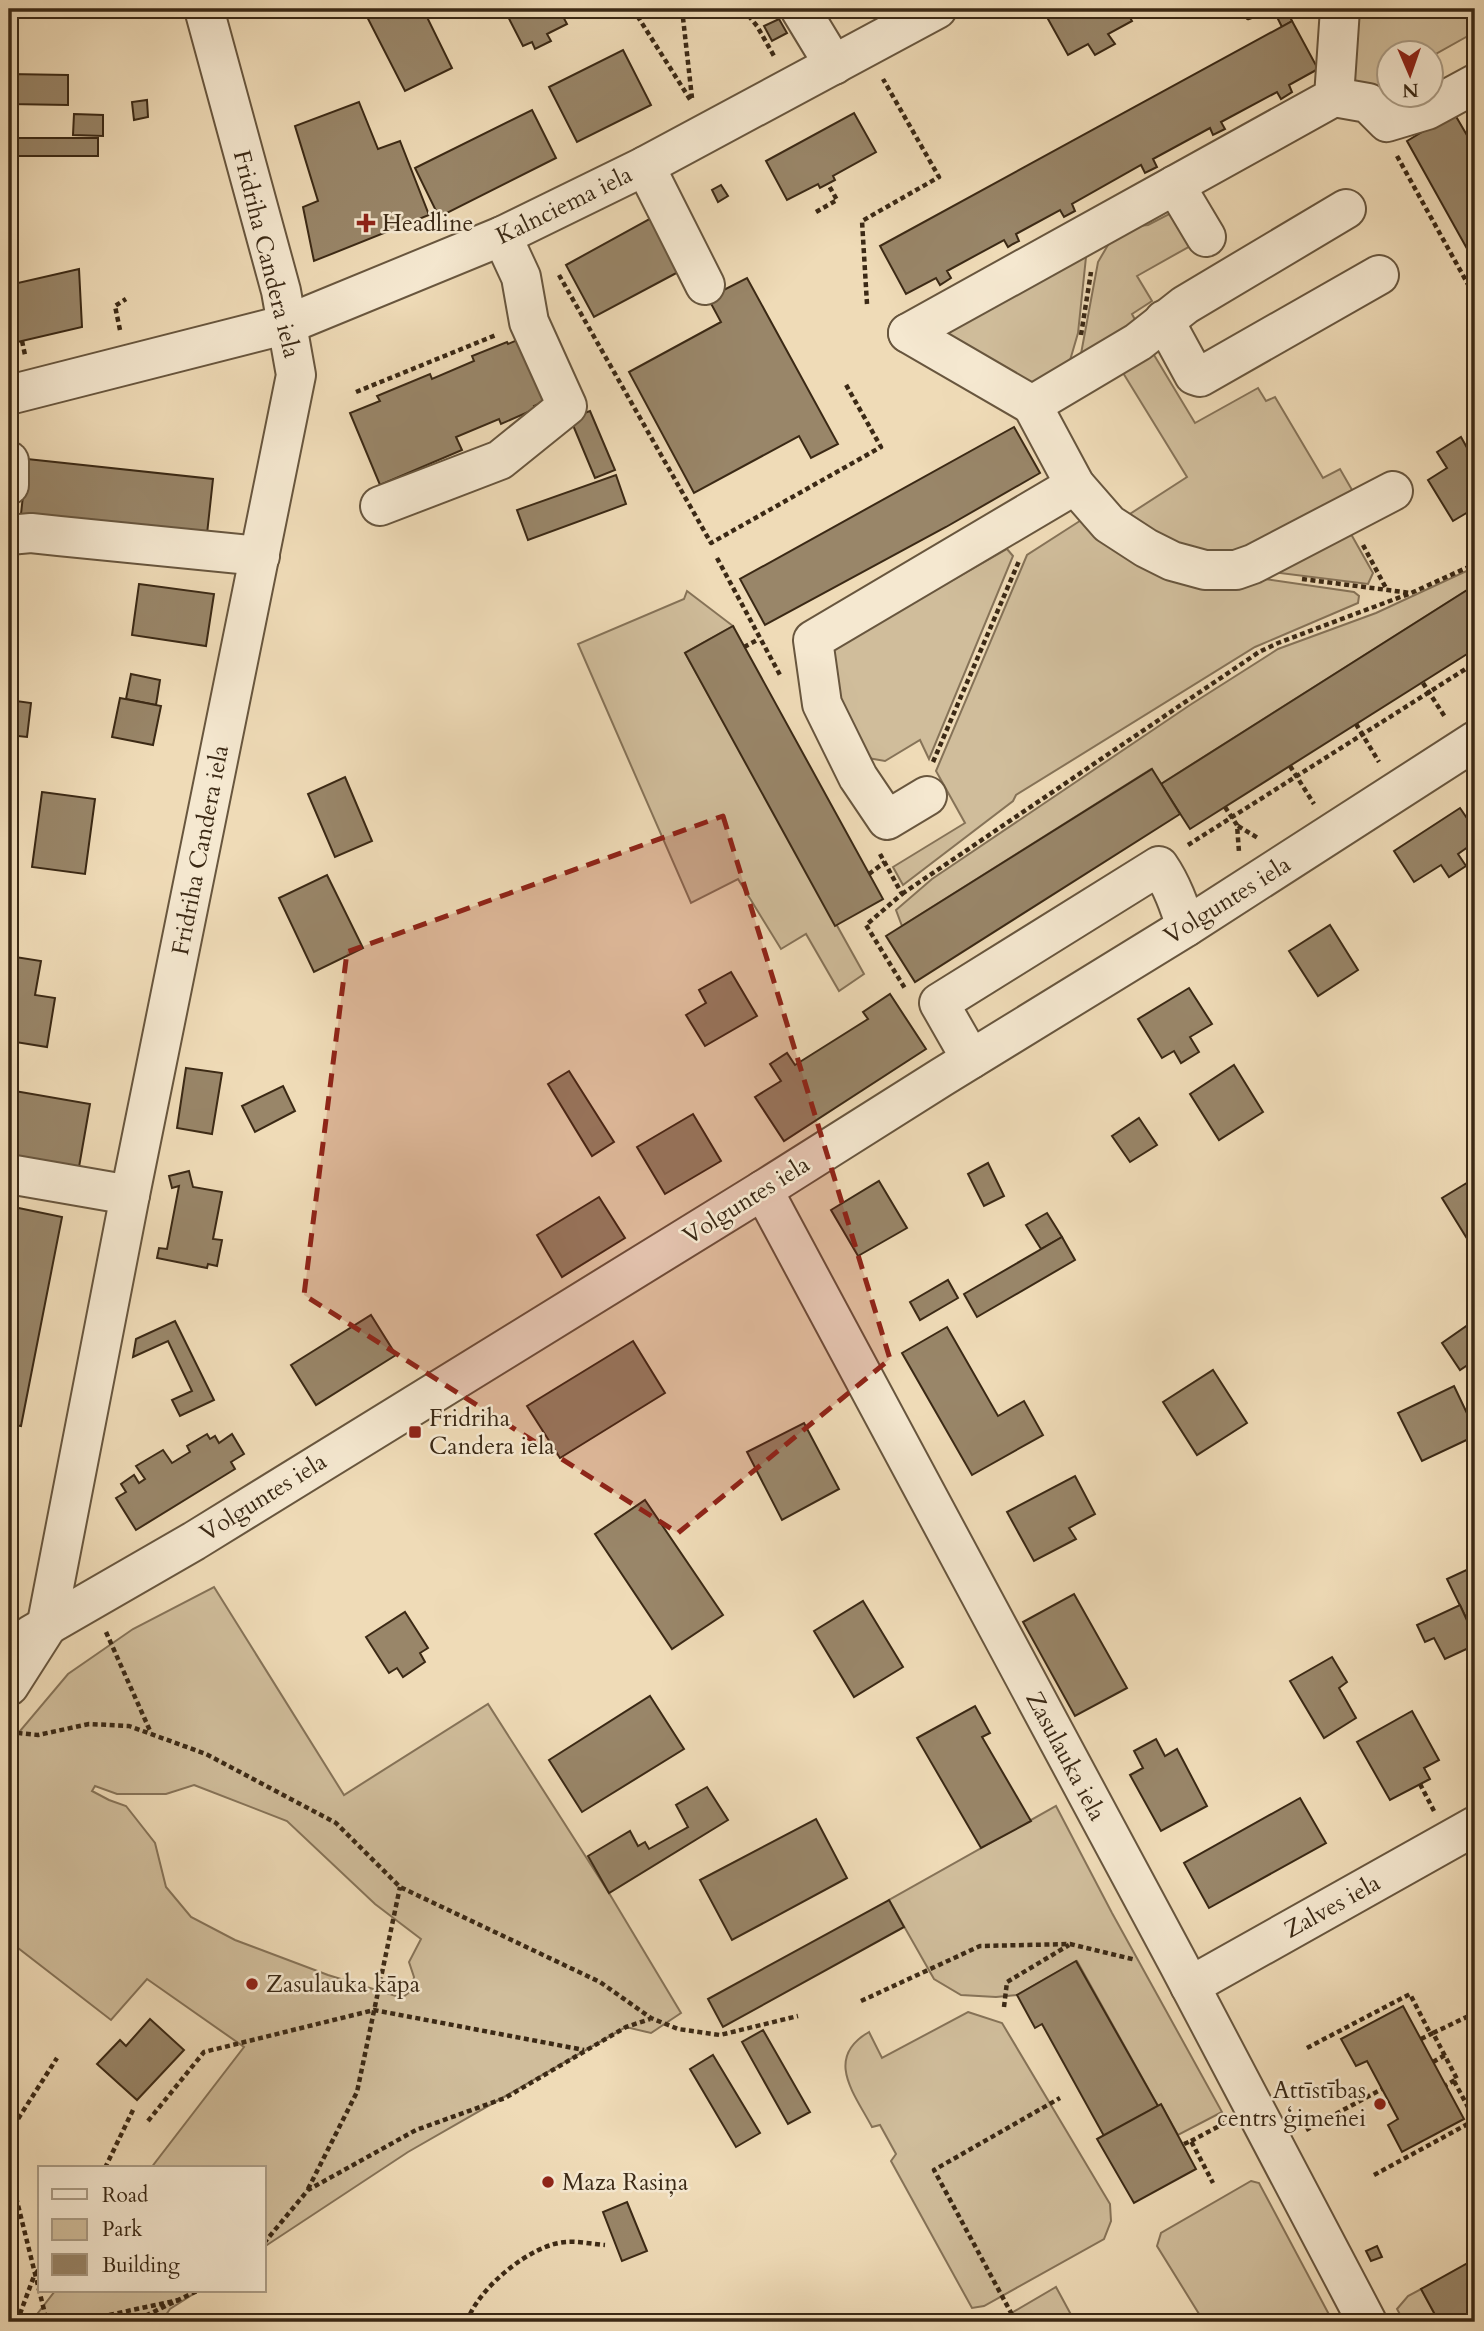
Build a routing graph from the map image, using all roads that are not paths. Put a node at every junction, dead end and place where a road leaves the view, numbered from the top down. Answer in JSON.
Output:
{"nodes":[{"id":1,"x":204,"y":9,"type":"edge"},
{"id":2,"x":800,"y":9,"type":"edge"},
{"id":3,"x":937,"y":9,"type":"edge"},
{"id":4,"x":1340,"y":9,"type":"edge"},
{"id":5,"x":834,"y":65,"type":"junction"},
{"id":6,"x":1473,"y":89,"type":"edge"},
{"id":7,"x":1334,"y":97,"type":"junction"},
{"id":8,"x":645,"y":166,"type":"junction"},
{"id":9,"x":1175,"y":185,"type":"junction"},
{"id":10,"x":1346,"y":209,"type":"dead end"},
{"id":11,"x":502,"y":236,"type":"junction"},
{"id":12,"x":1206,"y":237,"type":"dead end"},
{"id":13,"x":1379,"y":275,"type":"dead end"},
{"id":14,"x":705,"y":285,"type":"dead end"},
{"id":15,"x":1164,"y":320,"type":"junction"},
{"id":16,"x":288,"y":324,"type":"junction"},
{"id":17,"x":9,"y":395,"type":"edge"},
{"id":18,"x":1032,"y":405,"type":"junction"},
{"id":19,"x":9,"y":461,"type":"edge"},
{"id":20,"x":9,"y":485,"type":"edge"},
{"id":21,"x":1075,"y":485,"type":"junction"},
{"id":22,"x":1393,"y":491,"type":"dead end"},
{"id":23,"x":380,"y":506,"type":"dead end"},
{"id":24,"x":9,"y":535,"type":"edge"},
{"id":25,"x":260,"y":556,"type":"junction"},
{"id":26,"x":1461,"y":731,"type":"edge"},
{"id":27,"x":927,"y":796,"type":"road end"},
{"id":28,"x":1186,"y":927,"type":"junction"},
{"id":29,"x":971,"y":1059,"type":"junction"},
{"id":30,"x":9,"y":1174,"type":"edge"},
{"id":31,"x":763,"y":1190,"type":"junction"},
{"id":32,"x":130,"y":1195,"type":"junction"},
{"id":33,"x":46,"y":1628,"type":"junction"},
{"id":34,"x":9,"y":1647,"type":"edge"},
{"id":35,"x":9,"y":1686,"type":"edge"},
{"id":36,"x":1475,"y":1826,"type":"edge"},
{"id":37,"x":1190,"y":1986,"type":"junction"},
{"id":38,"x":1367,"y":2322,"type":"edge"}],
"edges":[{"from":1,"to":16,"type":"street","name":"Fridriha Candera iela"},
{"from":2,"to":5,"type":"street"},
{"from":3,"to":5,"type":"street","name":"Kalnciema iela"},
{"from":4,"to":7,"type":"street"},
{"from":5,"to":8,"type":"street","name":"Kalnciema iela"},
{"from":6,"to":7,"type":"street"},
{"from":7,"to":9,"type":"street"},
{"from":8,"to":11,"type":"street","name":"Kalnciema iela"},
{"from":8,"to":14,"type":"street"},
{"from":9,"to":12,"type":"street"},
{"from":9,"to":18,"type":"street"},
{"from":10,"to":15,"type":"street"},
{"from":11,"to":16,"type":"street","name":"Kalnciema iela"},
{"from":11,"to":23,"type":"street"},
{"from":13,"to":15,"type":"street"},
{"from":15,"to":18,"type":"street"},
{"from":16,"to":17,"type":"street","name":"Kalnciema iela"},
{"from":16,"to":25,"type":"street","name":"Fridriha Candera iela"},
{"from":18,"to":21,"type":"street"},
{"from":19,"to":20,"type":"street"},
{"from":21,"to":22,"type":"street"},
{"from":21,"to":27,"type":"street"},
{"from":24,"to":25,"type":"street"},
{"from":25,"to":32,"type":"street","name":"Fridriha Candera iela"},
{"from":26,"to":28,"type":"street","name":"Volguntes iela"},
{"from":28,"to":29,"type":"street","name":"Volguntes iela"},
{"from":28,"to":29,"type":"street"},
{"from":29,"to":31,"type":"street","name":"Volguntes iela"},
{"from":30,"to":32,"type":"street"},
{"from":31,"to":33,"type":"street","name":"Volguntes iela"},
{"from":31,"to":37,"type":"street","name":"Zasulauka iela"},
{"from":32,"to":33,"type":"street","name":"Fridriha Candera iela"},
{"from":33,"to":34,"type":"street","name":"Volguntes iela"},
{"from":33,"to":35,"type":"street","name":"Fridriha Candera iela"},
{"from":36,"to":37,"type":"street","name":"Zalves iela"},
{"from":37,"to":38,"type":"street","name":"Zasulauka iela"}]}
